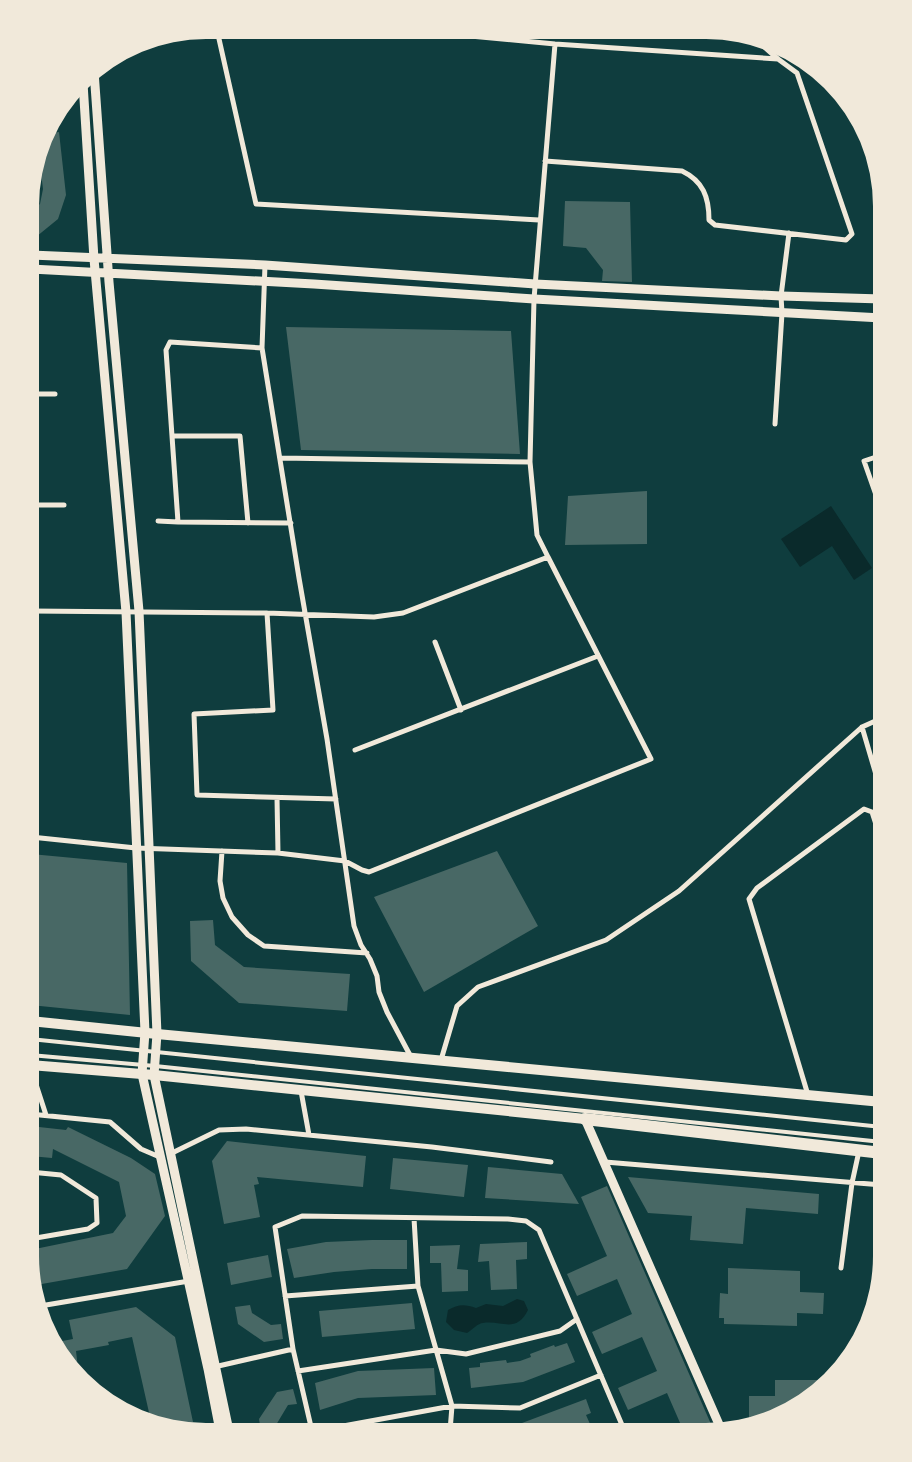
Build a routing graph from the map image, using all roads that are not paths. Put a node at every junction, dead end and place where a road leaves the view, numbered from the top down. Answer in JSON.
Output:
{"nodes":[{"id":1,"x":219,"y":39,"type":"edge"},
{"id":2,"x":501,"y":39,"type":"edge"},
{"id":3,"x":554,"y":44,"type":"junction"},
{"id":4,"x":767,"y":50,"type":"edge"},
{"id":5,"x":778,"y":60,"type":"junction"},
{"id":6,"x":95,"y":81,"type":"edge"},
{"id":7,"x":84,"y":92,"type":"edge"},
{"id":8,"x":544,"y":161,"type":"junction"},
{"id":9,"x":539,"y":220,"type":"junction"},
{"id":10,"x":788,"y":233,"type":"junction"},
{"id":11,"x":39,"y":256,"type":"edge"},
{"id":12,"x":94,"y":259,"type":"junction"},
{"id":13,"x":107,"y":259,"type":"junction"},
{"id":14,"x":265,"y":265,"type":"junction"},
{"id":15,"x":39,"y":269,"type":"edge"},
{"id":16,"x":96,"y":272,"type":"junction"},
{"id":17,"x":108,"y":272,"type":"junction"},
{"id":18,"x":264,"y":281,"type":"junction"},
{"id":19,"x":535,"y":284,"type":"junction"},
{"id":20,"x":782,"y":296,"type":"junction"},
{"id":21,"x":873,"y":299,"type":"edge"},
{"id":22,"x":534,"y":300,"type":"junction"},
{"id":23,"x":782,"y":313,"type":"junction"},
{"id":24,"x":873,"y":318,"type":"edge"},
{"id":25,"x":262,"y":348,"type":"junction"},
{"id":26,"x":39,"y":394,"type":"edge"},
{"id":27,"x":56,"y":394,"type":"dead end"},
{"id":28,"x":775,"y":424,"type":"dead end"},
{"id":29,"x":172,"y":436,"type":"junction"},
{"id":30,"x":281,"y":458,"type":"junction"},
{"id":31,"x":873,"y":458,"type":"edge"},
{"id":32,"x":530,"y":462,"type":"junction"},
{"id":33,"x":873,"y":487,"type":"edge"},
{"id":34,"x":64,"y":504,"type":"dead end"},
{"id":35,"x":39,"y":505,"type":"edge"},
{"id":36,"x":158,"y":521,"type":"dead end"},
{"id":37,"x":178,"y":522,"type":"junction"},
{"id":38,"x":248,"y":523,"type":"junction"},
{"id":39,"x":291,"y":523,"type":"junction"},
{"id":40,"x":548,"y":557,"type":"junction"},
{"id":41,"x":39,"y":611,"type":"edge"},
{"id":42,"x":139,"y":611,"type":"junction"},
{"id":43,"x":126,"y":612,"type":"junction"},
{"id":44,"x":267,"y":613,"type":"junction"},
{"id":45,"x":306,"y":614,"type":"junction"},
{"id":46,"x":435,"y":642,"type":"dead end"},
{"id":47,"x":598,"y":656,"type":"junction"},
{"id":48,"x":461,"y":710,"type":"junction"},
{"id":49,"x":873,"y":722,"type":"edge"},
{"id":50,"x":862,"y":727,"type":"junction"},
{"id":51,"x":355,"y":750,"type":"dead end"},
{"id":52,"x":873,"y":764,"type":"edge"},
{"id":53,"x":277,"y":798,"type":"junction"},
{"id":54,"x":336,"y":799,"type":"junction"},
{"id":55,"x":873,"y":815,"type":"edge"},
{"id":56,"x":39,"y":838,"type":"edge"},
{"id":57,"x":136,"y":848,"type":"junction"},
{"id":58,"x":150,"y":849,"type":"junction"},
{"id":59,"x":222,"y":851,"type":"junction"},
{"id":60,"x":278,"y":853,"type":"junction"},
{"id":61,"x":345,"y":861,"type":"junction"},
{"id":62,"x":366,"y":953,"type":"junction"},
{"id":63,"x":39,"y":1022,"type":"edge"},
{"id":64,"x":145,"y":1032,"type":"junction"},
{"id":65,"x":158,"y":1034,"type":"junction"},
{"id":66,"x":39,"y":1040,"type":"edge"},
{"id":67,"x":143,"y":1050,"type":"junction"},
{"id":68,"x":156,"y":1051,"type":"junction"},
{"id":69,"x":39,"y":1056,"type":"edge"},
{"id":70,"x":411,"y":1057,"type":"junction"},
{"id":71,"x":440,"y":1061,"type":"junction"},
{"id":72,"x":39,"y":1066,"type":"edge"},
{"id":73,"x":142,"y":1070,"type":"junction"},
{"id":74,"x":155,"y":1070,"type":"junction"},
{"id":75,"x":301,"y":1091,"type":"junction"},
{"id":76,"x":39,"y":1094,"type":"edge"},
{"id":77,"x":808,"y":1095,"type":"junction"},
{"id":78,"x":873,"y":1101,"type":"edge"},
{"id":79,"x":559,"y":1108,"type":"junction"},
{"id":80,"x":39,"y":1115,"type":"edge"},
{"id":81,"x":46,"y":1115,"type":"junction"},
{"id":82,"x":585,"y":1118,"type":"junction"},
{"id":83,"x":873,"y":1125,"type":"edge"},
{"id":84,"x":309,"y":1135,"type":"junction"},
{"id":85,"x":873,"y":1141,"type":"edge"},
{"id":86,"x":859,"y":1150,"type":"junction"},
{"id":87,"x":873,"y":1152,"type":"edge"},
{"id":88,"x":171,"y":1154,"type":"junction"},
{"id":89,"x":161,"y":1159,"type":"junction"},
{"id":90,"x":551,"y":1162,"type":"dead end"},
{"id":91,"x":605,"y":1162,"type":"junction"},
{"id":92,"x":39,"y":1173,"type":"edge"},
{"id":93,"x":852,"y":1183,"type":"junction"},
{"id":94,"x":873,"y":1184,"type":"edge"},
{"id":95,"x":414,"y":1218,"type":"junction"},
{"id":96,"x":39,"y":1237,"type":"edge"},
{"id":97,"x":841,"y":1268,"type":"dead end"},
{"id":98,"x":189,"y":1281,"type":"junction"},
{"id":99,"x":418,"y":1286,"type":"junction"},
{"id":100,"x":285,"y":1296,"type":"junction"},
{"id":101,"x":47,"y":1305,"type":"edge"},
{"id":102,"x":577,"y":1319,"type":"junction"},
{"id":103,"x":294,"y":1349,"type":"junction"},
{"id":104,"x":436,"y":1350,"type":"junction"},
{"id":105,"x":212,"y":1368,"type":"junction"},
{"id":106,"x":298,"y":1371,"type":"junction"},
{"id":107,"x":601,"y":1375,"type":"junction"},
{"id":108,"x":452,"y":1406,"type":"junction"},
{"id":109,"x":718,"y":1422,"type":"edge"},
{"id":110,"x":219,"y":1423,"type":"edge"},
{"id":111,"x":228,"y":1423,"type":"edge"},
{"id":112,"x":310,"y":1423,"type":"edge"},
{"id":113,"x":360,"y":1423,"type":"edge"},
{"id":114,"x":451,"y":1423,"type":"edge"},
{"id":115,"x":620,"y":1423,"type":"edge"}],
"edges":[{"from":1,"to":9,"type":"street"},
{"from":2,"to":3,"type":"street"},
{"from":3,"to":5,"type":"street"},
{"from":3,"to":8,"type":"street"},
{"from":4,"to":5,"type":"street"},
{"from":5,"to":10,"type":"street"},
{"from":6,"to":13,"type":"street"},
{"from":7,"to":12,"type":"street"},
{"from":8,"to":9,"type":"street"},
{"from":8,"to":10,"type":"street"},
{"from":9,"to":19,"type":"street"},
{"from":10,"to":20,"type":"street"},
{"from":11,"to":12,"type":"street"},
{"from":12,"to":13,"type":"street"},
{"from":12,"to":16,"type":"street"},
{"from":13,"to":14,"type":"street"},
{"from":13,"to":17,"type":"street"},
{"from":14,"to":18,"type":"street"},
{"from":14,"to":19,"type":"street"},
{"from":15,"to":16,"type":"street"},
{"from":16,"to":17,"type":"street"},
{"from":16,"to":43,"type":"street"},
{"from":17,"to":18,"type":"street"},
{"from":17,"to":42,"type":"street"},
{"from":18,"to":22,"type":"street"},
{"from":18,"to":25,"type":"street"},
{"from":19,"to":20,"type":"street"},
{"from":19,"to":22,"type":"street"},
{"from":20,"to":21,"type":"street"},
{"from":20,"to":23,"type":"street"},
{"from":22,"to":23,"type":"street"},
{"from":22,"to":32,"type":"street"},
{"from":23,"to":24,"type":"street"},
{"from":23,"to":28,"type":"street"},
{"from":25,"to":29,"type":"street"},
{"from":25,"to":30,"type":"street"},
{"from":26,"to":27,"type":"street"},
{"from":29,"to":37,"type":"street"},
{"from":29,"to":38,"type":"street"},
{"from":30,"to":32,"type":"street"},
{"from":30,"to":39,"type":"street"},
{"from":31,"to":33,"type":"street"},
{"from":32,"to":40,"type":"street"},
{"from":34,"to":35,"type":"street"},
{"from":36,"to":37,"type":"street"},
{"from":37,"to":38,"type":"street"},
{"from":38,"to":39,"type":"street"},
{"from":39,"to":45,"type":"street"},
{"from":40,"to":45,"type":"street"},
{"from":40,"to":47,"type":"street"},
{"from":41,"to":43,"type":"street"},
{"from":42,"to":43,"type":"street"},
{"from":42,"to":44,"type":"street"},
{"from":42,"to":58,"type":"street"},
{"from":43,"to":57,"type":"street"},
{"from":44,"to":45,"type":"street"},
{"from":44,"to":53,"type":"street"},
{"from":45,"to":54,"type":"street"},
{"from":46,"to":48,"type":"street"},
{"from":47,"to":48,"type":"street"},
{"from":47,"to":61,"type":"street"},
{"from":48,"to":51,"type":"street"},
{"from":49,"to":50,"type":"street"},
{"from":50,"to":52,"type":"street"},
{"from":50,"to":71,"type":"street"},
{"from":53,"to":54,"type":"street"},
{"from":53,"to":60,"type":"street"},
{"from":54,"to":61,"type":"street"},
{"from":55,"to":77,"type":"street"},
{"from":56,"to":57,"type":"street"},
{"from":57,"to":58,"type":"street"},
{"from":57,"to":64,"type":"street"},
{"from":58,"to":59,"type":"street"},
{"from":58,"to":65,"type":"street"},
{"from":59,"to":60,"type":"street"},
{"from":59,"to":62,"type":"street"},
{"from":60,"to":61,"type":"street"},
{"from":61,"to":62,"type":"street"},
{"from":62,"to":70,"type":"street"},
{"from":63,"to":64,"type":"main road"},
{"from":64,"to":65,"type":"main road"},
{"from":64,"to":67,"type":"street"},
{"from":65,"to":68,"type":"street"},
{"from":65,"to":70,"type":"main road"},
{"from":66,"to":67,"type":"lane"},
{"from":67,"to":68,"type":"lane"},
{"from":67,"to":73,"type":"street"},
{"from":68,"to":74,"type":"street"},
{"from":68,"to":83,"type":"lane"},
{"from":69,"to":73,"type":"lane"},
{"from":70,"to":71,"type":"main road"},
{"from":71,"to":77,"type":"main road"},
{"from":72,"to":73,"type":"main road"},
{"from":73,"to":74,"type":"main road"},
{"from":73,"to":89,"type":"street"},
{"from":74,"to":75,"type":"main road"},
{"from":74,"to":79,"type":"lane"},
{"from":74,"to":88,"type":"street"},
{"from":75,"to":82,"type":"main road"},
{"from":75,"to":84,"type":"street"},
{"from":76,"to":81,"type":"street"},
{"from":77,"to":78,"type":"main road"},
{"from":79,"to":82,"type":"lane"},
{"from":79,"to":85,"type":"lane"},
{"from":80,"to":81,"type":"street"},
{"from":81,"to":89,"type":"street"},
{"from":82,"to":86,"type":"main road"},
{"from":82,"to":91,"type":"street"},
{"from":84,"to":88,"type":"street"},
{"from":84,"to":90,"type":"street"},
{"from":86,"to":87,"type":"main road"},
{"from":86,"to":93,"type":"street"},
{"from":88,"to":89,"type":"street"},
{"from":88,"to":105,"type":"street"},
{"from":89,"to":98,"type":"street"},
{"from":91,"to":93,"type":"street"},
{"from":91,"to":109,"type":"street"},
{"from":92,"to":96,"type":"street"},
{"from":93,"to":94,"type":"street"},
{"from":93,"to":97,"type":"street"},
{"from":95,"to":99,"type":"street"},
{"from":95,"to":100,"type":"street"},
{"from":95,"to":102,"type":"street"},
{"from":98,"to":101,"type":"street"},
{"from":98,"to":105,"type":"street"},
{"from":99,"to":100,"type":"street"},
{"from":99,"to":104,"type":"street"},
{"from":100,"to":103,"type":"street"},
{"from":102,"to":104,"type":"street"},
{"from":102,"to":107,"type":"street"},
{"from":103,"to":105,"type":"street"},
{"from":103,"to":106,"type":"street"},
{"from":104,"to":106,"type":"street"},
{"from":104,"to":108,"type":"street"},
{"from":105,"to":110,"type":"street"},
{"from":105,"to":111,"type":"street"},
{"from":106,"to":112,"type":"street"},
{"from":107,"to":108,"type":"street"},
{"from":107,"to":115,"type":"street"},
{"from":108,"to":113,"type":"street"},
{"from":108,"to":114,"type":"street"}]}
